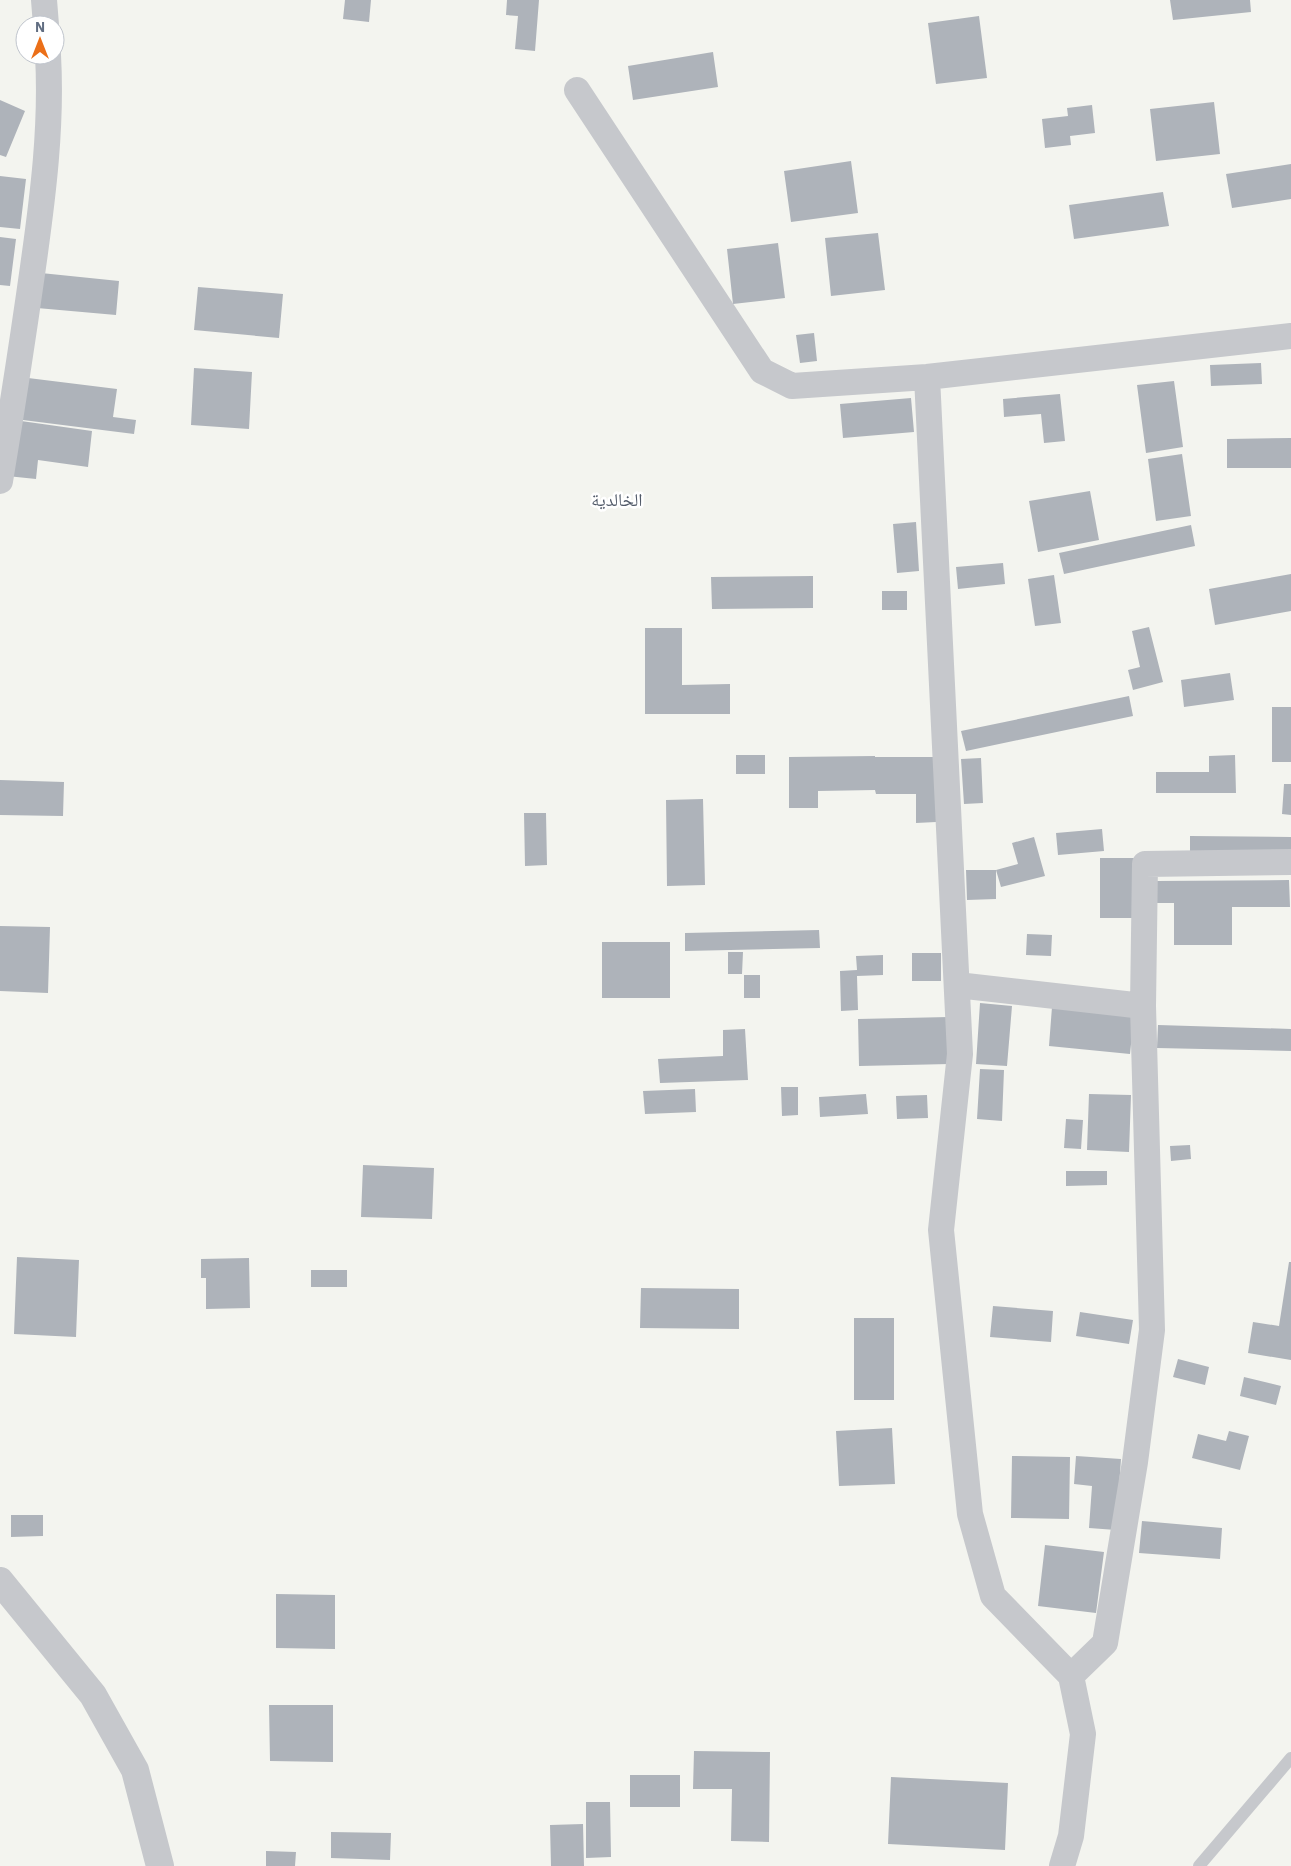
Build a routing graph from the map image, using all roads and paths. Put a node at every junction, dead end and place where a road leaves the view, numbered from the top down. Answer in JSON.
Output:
{"nodes":[{"id":1,"x":44,"y":0,"type":"edge"},
{"id":2,"x":45,"y":15,"type":"edge"},
{"id":3,"x":49,"y":65,"type":"edge"},
{"id":4,"x":577,"y":90,"type":"dead end"},
{"id":5,"x":1291,"y":336,"type":"edge"},
{"id":6,"x":927,"y":377,"type":"junction"},
{"id":7,"x":0,"y":481,"type":"edge"},
{"id":8,"x":1291,"y":862,"type":"edge"},
{"id":9,"x":957,"y":986,"type":"junction"},
{"id":10,"x":1143,"y":1006,"type":"junction"},
{"id":11,"x":0,"y":1581,"type":"edge"},
{"id":12,"x":1071,"y":1676,"type":"junction"},
{"id":13,"x":1291,"y":1758,"type":"edge"},
{"id":14,"x":160,"y":1866,"type":"edge"},
{"id":15,"x":1062,"y":1866,"type":"edge"},
{"id":16,"x":1198,"y":1866,"type":"edge"}],
"edges":[{"from":1,"to":2,"type":"street"},
{"from":3,"to":7,"type":"street"},
{"from":4,"to":6,"type":"street"},
{"from":5,"to":6,"type":"street"},
{"from":6,"to":9,"type":"street"},
{"from":8,"to":10,"type":"street"},
{"from":9,"to":10,"type":"street"},
{"from":9,"to":12,"type":"street"},
{"from":10,"to":12,"type":"street"},
{"from":11,"to":14,"type":"street"},
{"from":12,"to":15,"type":"street"},
{"from":13,"to":16,"type":"lane"}]}
